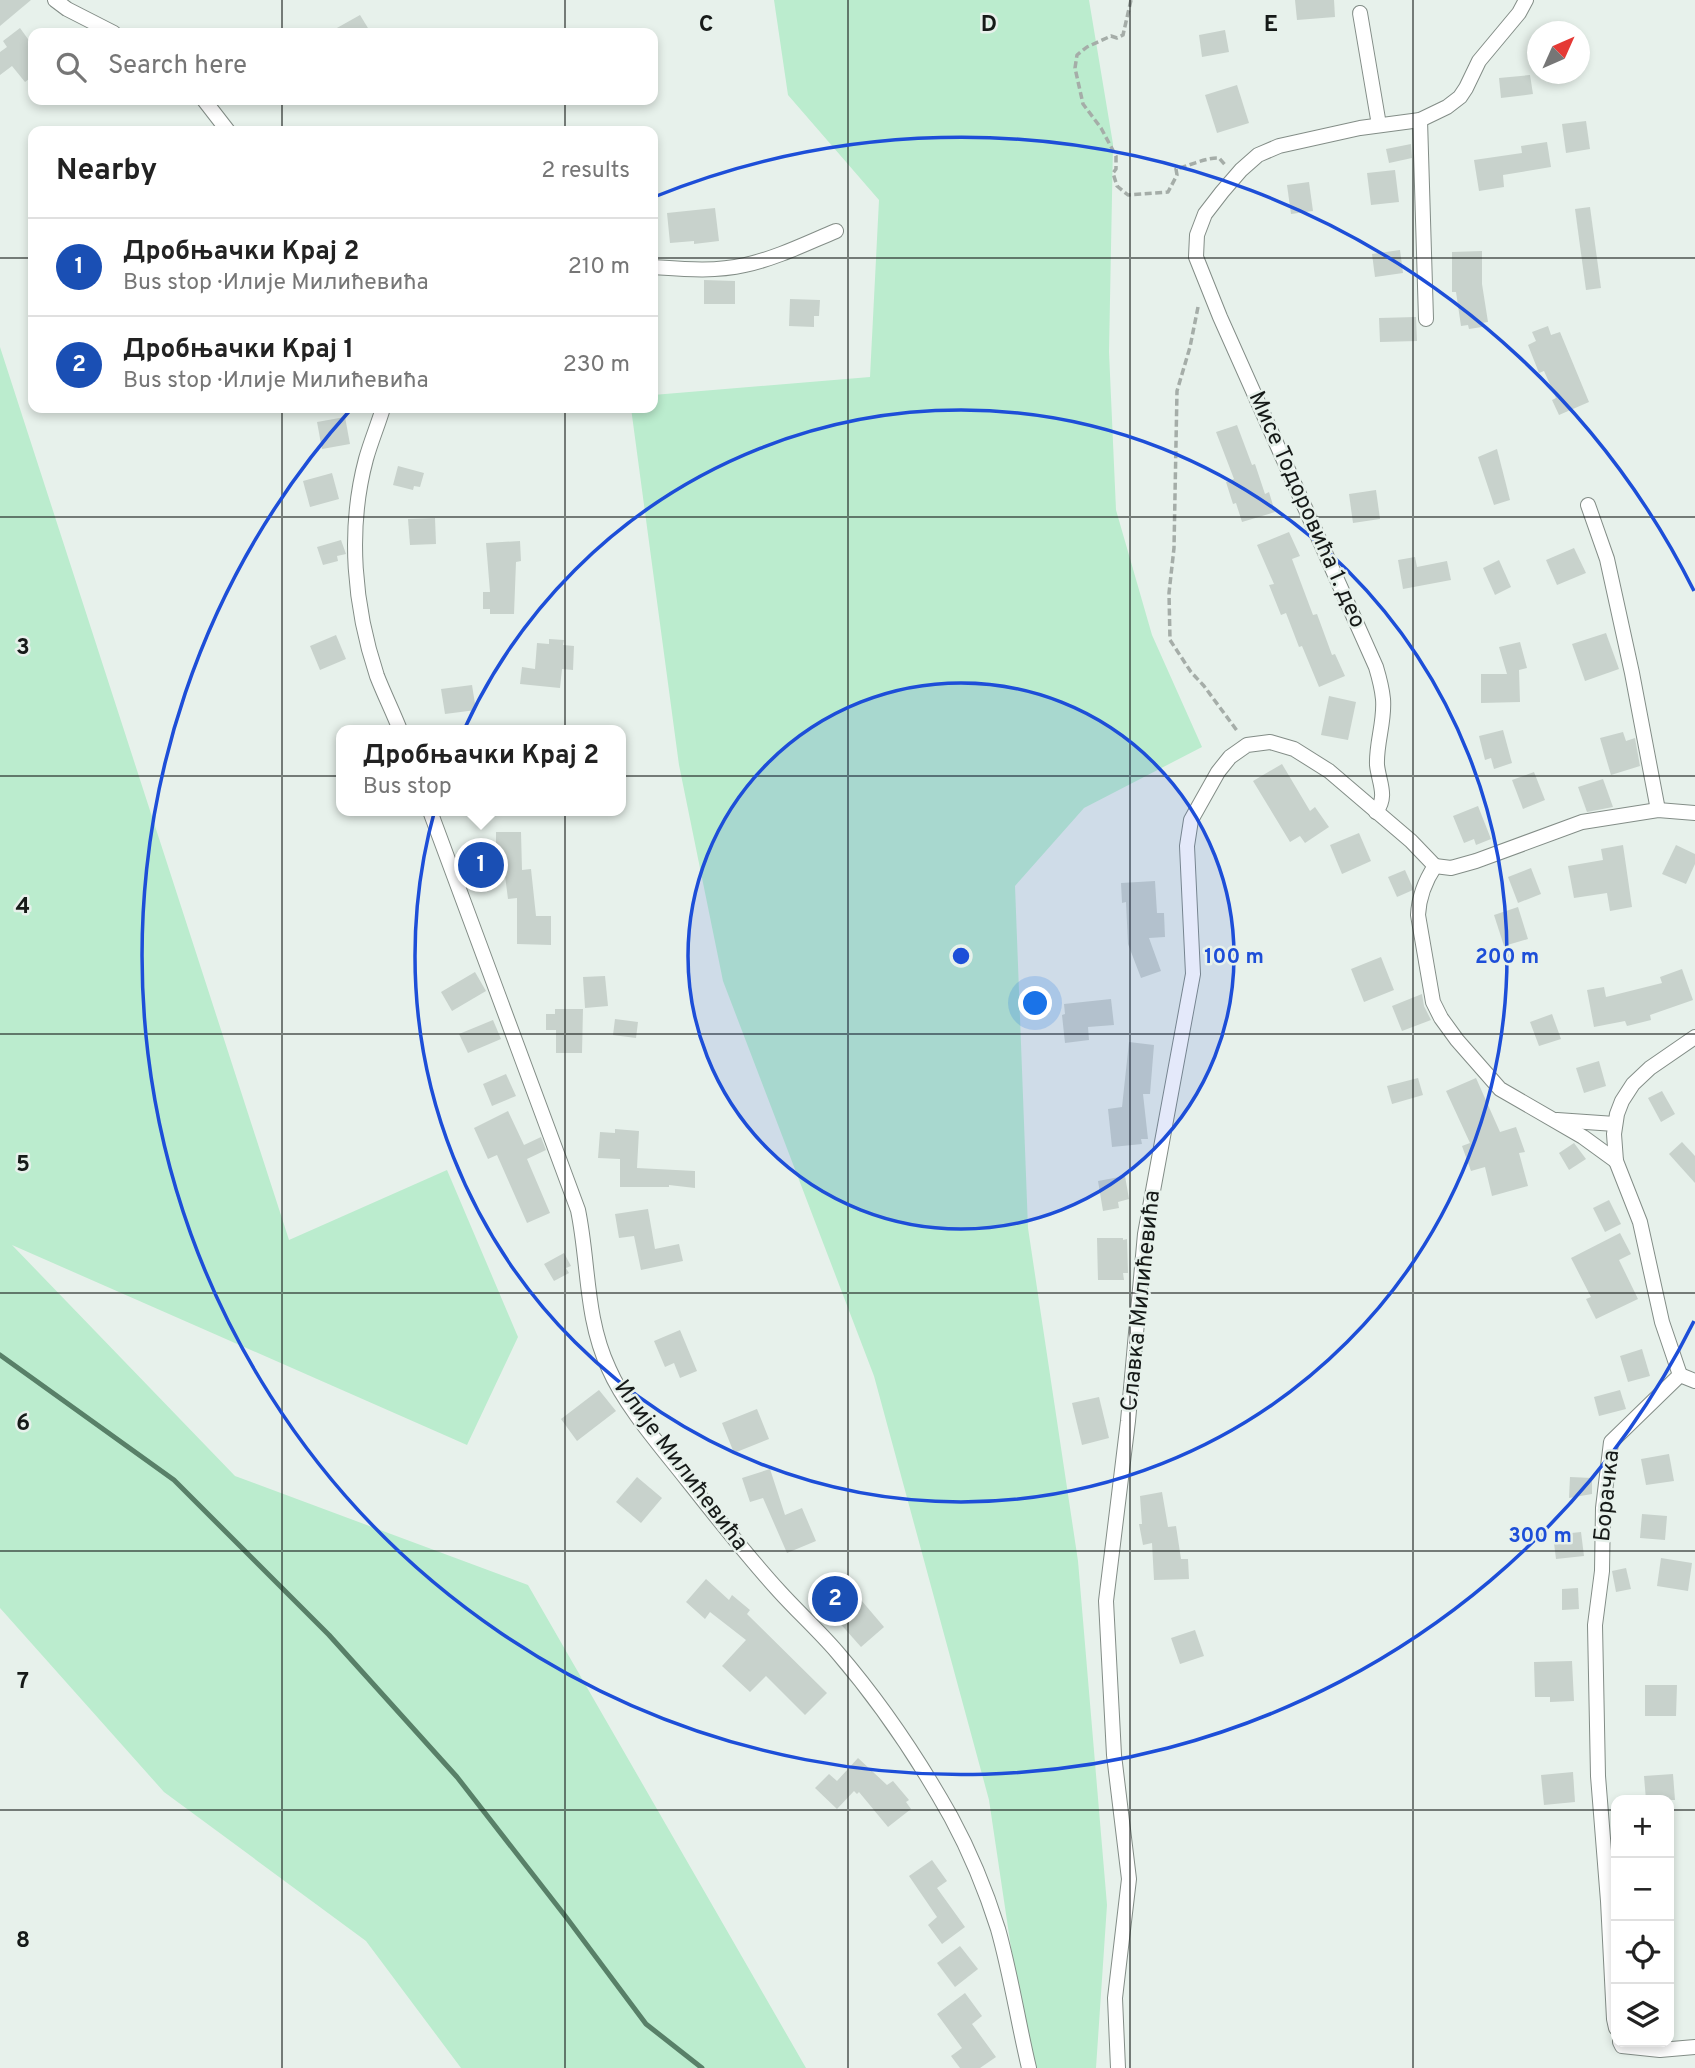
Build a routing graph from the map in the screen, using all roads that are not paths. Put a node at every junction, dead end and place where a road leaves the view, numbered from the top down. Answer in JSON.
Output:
{"nodes":[{"id":1,"x":55,"y":0,"type":"edge"},
{"id":2,"x":1511,"y":0,"type":"edge"},
{"id":3,"x":1523,"y":7,"type":"edge"},
{"id":4,"x":1360,"y":13,"type":"dead end"},
{"id":5,"x":104,"y":28,"type":"edge"},
{"id":6,"x":208,"y":105,"type":"edge"},
{"id":7,"x":1420,"y":120,"type":"junction"},
{"id":8,"x":1379,"y":125,"type":"junction"},
{"id":9,"x":224,"y":126,"type":"edge"},
{"id":10,"x":836,"y":231,"type":"dead end"},
{"id":11,"x":658,"y":267,"type":"edge"},
{"id":12,"x":1426,"y":319,"type":"dead end"},
{"id":13,"x":381,"y":413,"type":"edge"},
{"id":14,"x":1588,"y":505,"type":"dead end"},
{"id":15,"x":398,"y":725,"type":"edge"},
{"id":16,"x":1658,"y":810,"type":"junction"},
{"id":17,"x":1376,"y":812,"type":"junction"},
{"id":18,"x":1695,"y":813,"type":"edge"},
{"id":19,"x":432,"y":816,"type":"edge"},
{"id":20,"x":1435,"y":866,"type":"junction"},
{"id":21,"x":1695,"y":1037,"type":"edge"},
{"id":22,"x":1553,"y":1120,"type":"junction"},
{"id":23,"x":1615,"y":1124,"type":"junction"},
{"id":24,"x":1616,"y":1161,"type":"junction"},
{"id":25,"x":1680,"y":1375,"type":"junction"},
{"id":26,"x":1695,"y":1381,"type":"edge"},
{"id":27,"x":1612,"y":1984,"type":"edge"},
{"id":28,"x":1632,"y":2047,"type":"edge"},
{"id":29,"x":1695,"y":2047,"type":"edge"},
{"id":30,"x":1029,"y":2068,"type":"edge"},
{"id":31,"x":1118,"y":2068,"type":"edge"}],
"edges":[{"from":1,"to":5,"type":"street"},
{"from":2,"to":3,"type":"street"},
{"from":3,"to":7,"type":"street"},
{"from":4,"to":8,"type":"street"},
{"from":6,"to":9,"type":"street"},
{"from":7,"to":8,"type":"street"},
{"from":7,"to":12,"type":"street"},
{"from":8,"to":17,"type":"street","name":"Мисе Тодоровића 1. део"},
{"from":10,"to":11,"type":"street"},
{"from":13,"to":15,"type":"street"},
{"from":14,"to":16,"type":"street"},
{"from":16,"to":18,"type":"street"},
{"from":16,"to":20,"type":"street"},
{"from":17,"to":20,"type":"street"},
{"from":17,"to":31,"type":"street","name":"Славка Милићевића"},
{"from":19,"to":30,"type":"street","name":"Илије Милићевића"},
{"from":20,"to":22,"type":"street"},
{"from":21,"to":23,"type":"street"},
{"from":22,"to":23,"type":"street"},
{"from":22,"to":24,"type":"street"},
{"from":23,"to":24,"type":"street"},
{"from":24,"to":25,"type":"street"},
{"from":25,"to":26,"type":"street"},
{"from":25,"to":27,"type":"street","name":"Борачка"},
{"from":28,"to":29,"type":"street"}]}
